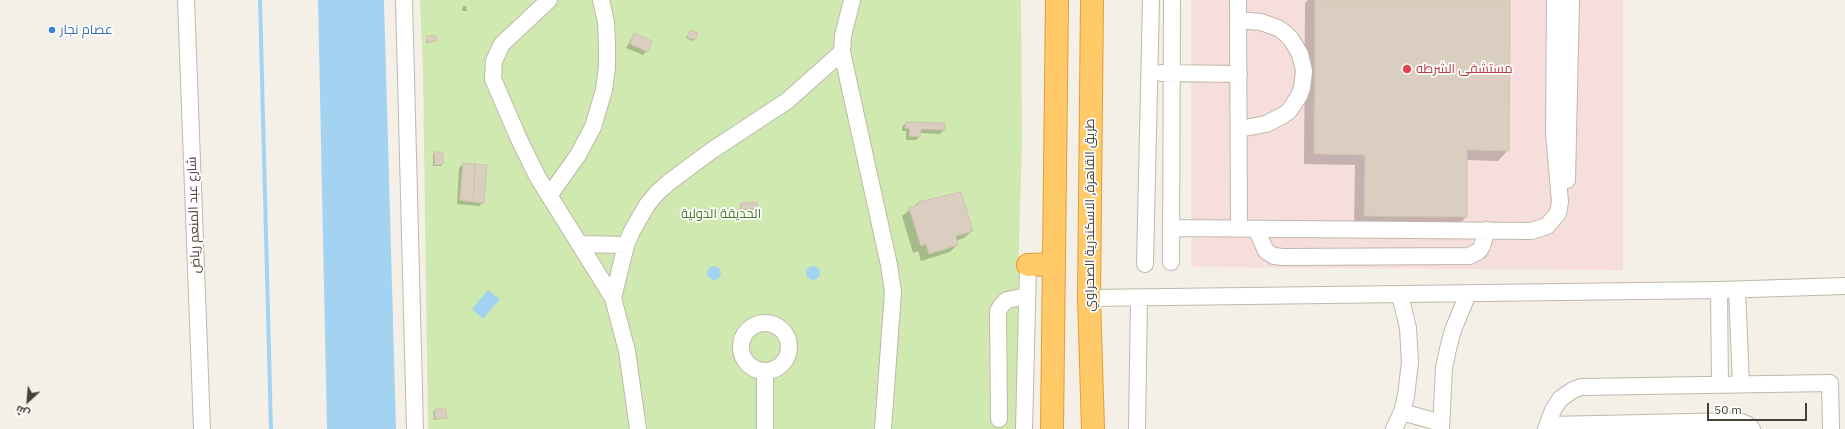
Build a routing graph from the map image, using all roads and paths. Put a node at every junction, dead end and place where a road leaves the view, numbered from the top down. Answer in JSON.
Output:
{"nodes":[{"id":1,"x":186,"y":0,"type":"edge"},
{"id":2,"x":404,"y":0,"type":"edge"},
{"id":3,"x":549,"y":0,"type":"edge"},
{"id":4,"x":601,"y":0,"type":"edge"},
{"id":5,"x":852,"y":0,"type":"edge"},
{"id":6,"x":1057,"y":0,"type":"edge"},
{"id":7,"x":1092,"y":0,"type":"edge"},
{"id":8,"x":1151,"y":0,"type":"edge"},
{"id":9,"x":1172,"y":0,"type":"edge"},
{"id":10,"x":1238,"y":0,"type":"edge"},
{"id":11,"x":1554,"y":0,"type":"edge"},
{"id":12,"x":1571,"y":0,"type":"edge"},
{"id":13,"x":1238,"y":20,"type":"junction"},
{"id":14,"x":842,"y":52,"type":"junction"},
{"id":15,"x":1149,"y":73,"type":"junction"},
{"id":16,"x":1172,"y":73,"type":"junction"},
{"id":17,"x":1238,"y":74,"type":"junction"},
{"id":18,"x":1562,"y":86,"type":"junction"},
{"id":19,"x":1239,"y":129,"type":"junction"},
{"id":20,"x":550,"y":196,"type":"junction"},
{"id":21,"x":1566,"y":218,"type":"dead end"},
{"id":22,"x":1171,"y":228,"type":"junction"},
{"id":23,"x":1239,"y":229,"type":"junction"},
{"id":24,"x":1256,"y":229,"type":"junction"},
{"id":25,"x":1487,"y":230,"type":"junction"},
{"id":26,"x":580,"y":244,"type":"junction"},
{"id":27,"x":626,"y":244,"type":"junction"},
{"id":28,"x":1171,"y":262,"type":"dead end"},
{"id":29,"x":1052,"y":264,"type":"junction"},
{"id":30,"x":1145,"y":264,"type":"dead end"},
{"id":31,"x":1028,"y":265,"type":"joint"},
{"id":32,"x":1845,"y":286,"type":"edge"},
{"id":33,"x":1719,"y":290,"type":"junction"},
{"id":34,"x":1737,"y":290,"type":"junction"},
{"id":35,"x":1468,"y":294,"type":"junction"},
{"id":36,"x":1400,"y":295,"type":"junction"},
{"id":37,"x":1027,"y":296,"type":"junction"},
{"id":38,"x":613,"y":298,"type":"junction"},
{"id":39,"x":1089,"y":298,"type":"junction"},
{"id":40,"x":1139,"y":298,"type":"junction"},
{"id":41,"x":765,"y":371,"type":"dead end"},
{"id":42,"x":1741,"y":384,"type":"junction"},
{"id":43,"x":1720,"y":385,"type":"junction"},
{"id":44,"x":1093,"y":408,"type":"junction"},
{"id":45,"x":1402,"y":412,"type":"junction"},
{"id":46,"x":999,"y":419,"type":"dead end"},
{"id":47,"x":1441,"y":426,"type":"edge"},
{"id":48,"x":1547,"y":427,"type":"edge"},
{"id":49,"x":202,"y":429,"type":"edge"},
{"id":50,"x":415,"y":429,"type":"edge"},
{"id":51,"x":638,"y":429,"type":"edge"},
{"id":52,"x":765,"y":429,"type":"edge"},
{"id":53,"x":883,"y":429,"type":"edge"},
{"id":54,"x":1024,"y":429,"type":"edge"},
{"id":55,"x":1052,"y":429,"type":"edge"},
{"id":56,"x":1093,"y":429,"type":"edge"},
{"id":57,"x":1106,"y":429,"type":"edge"},
{"id":58,"x":1137,"y":429,"type":"edge"},
{"id":59,"x":1394,"y":429,"type":"edge"},
{"id":60,"x":1752,"y":429,"type":"edge"},
{"id":61,"x":1831,"y":429,"type":"edge"}],
"edges":[{"from":1,"to":49,"type":"street","name":"شارع عبد المنعم رياض"},
{"from":2,"to":50,"type":"street"},
{"from":3,"to":20,"type":"street"},
{"from":4,"to":20,"type":"street"},
{"from":5,"to":14,"type":"street"},
{"from":6,"to":29,"type":"highway"},
{"from":7,"to":39,"type":"highway","name":"طريق القاهرة, الاسكندرية الصحراوي"},
{"from":8,"to":15,"type":"street"},
{"from":9,"to":16,"type":"street"},
{"from":10,"to":13,"type":"street"},
{"from":11,"to":18,"type":"street"},
{"from":12,"to":18,"type":"street"},
{"from":13,"to":17,"type":"street"},
{"from":13,"to":19,"type":"street"},
{"from":14,"to":27,"type":"street"},
{"from":14,"to":53,"type":"street"},
{"from":15,"to":16,"type":"street"},
{"from":15,"to":30,"type":"street"},
{"from":16,"to":17,"type":"street"},
{"from":16,"to":22,"type":"street"},
{"from":17,"to":19,"type":"street"},
{"from":18,"to":21,"type":"street"},
{"from":18,"to":25,"type":"street"},
{"from":19,"to":23,"type":"street"},
{"from":20,"to":26,"type":"street"},
{"from":22,"to":23,"type":"street"},
{"from":22,"to":28,"type":"street"},
{"from":23,"to":24,"type":"street"},
{"from":24,"to":25,"type":"street"},
{"from":24,"to":25,"type":"street"},
{"from":26,"to":27,"type":"street"},
{"from":26,"to":38,"type":"street"},
{"from":27,"to":38,"type":"street"},
{"from":29,"to":31,"type":"highway"},
{"from":29,"to":55,"type":"highway"},
{"from":31,"to":37,"type":"street"},
{"from":32,"to":34,"type":"street"},
{"from":33,"to":34,"type":"street"},
{"from":33,"to":35,"type":"street"},
{"from":33,"to":43,"type":"street"},
{"from":34,"to":42,"type":"street"},
{"from":35,"to":36,"type":"street"},
{"from":35,"to":47,"type":"street"},
{"from":36,"to":40,"type":"street"},
{"from":36,"to":45,"type":"street"},
{"from":37,"to":46,"type":"street"},
{"from":37,"to":54,"type":"street"},
{"from":38,"to":51,"type":"street"},
{"from":39,"to":40,"type":"street"},
{"from":39,"to":44,"type":"highway","name":"طريق القاهرة, الاسكندرية الصحراوي"},
{"from":40,"to":58,"type":"street"},
{"from":41,"to":52,"type":"street"},
{"from":42,"to":43,"type":"street"},
{"from":42,"to":61,"type":"street"},
{"from":43,"to":48,"type":"street"},
{"from":44,"to":56,"type":"highway","name":"طريق القاهرة, الاسكندرية الصحراوي"},
{"from":44,"to":57,"type":"highway"},
{"from":45,"to":47,"type":"street"},
{"from":45,"to":59,"type":"street"},
{"from":48,"to":60,"type":"street"}]}
